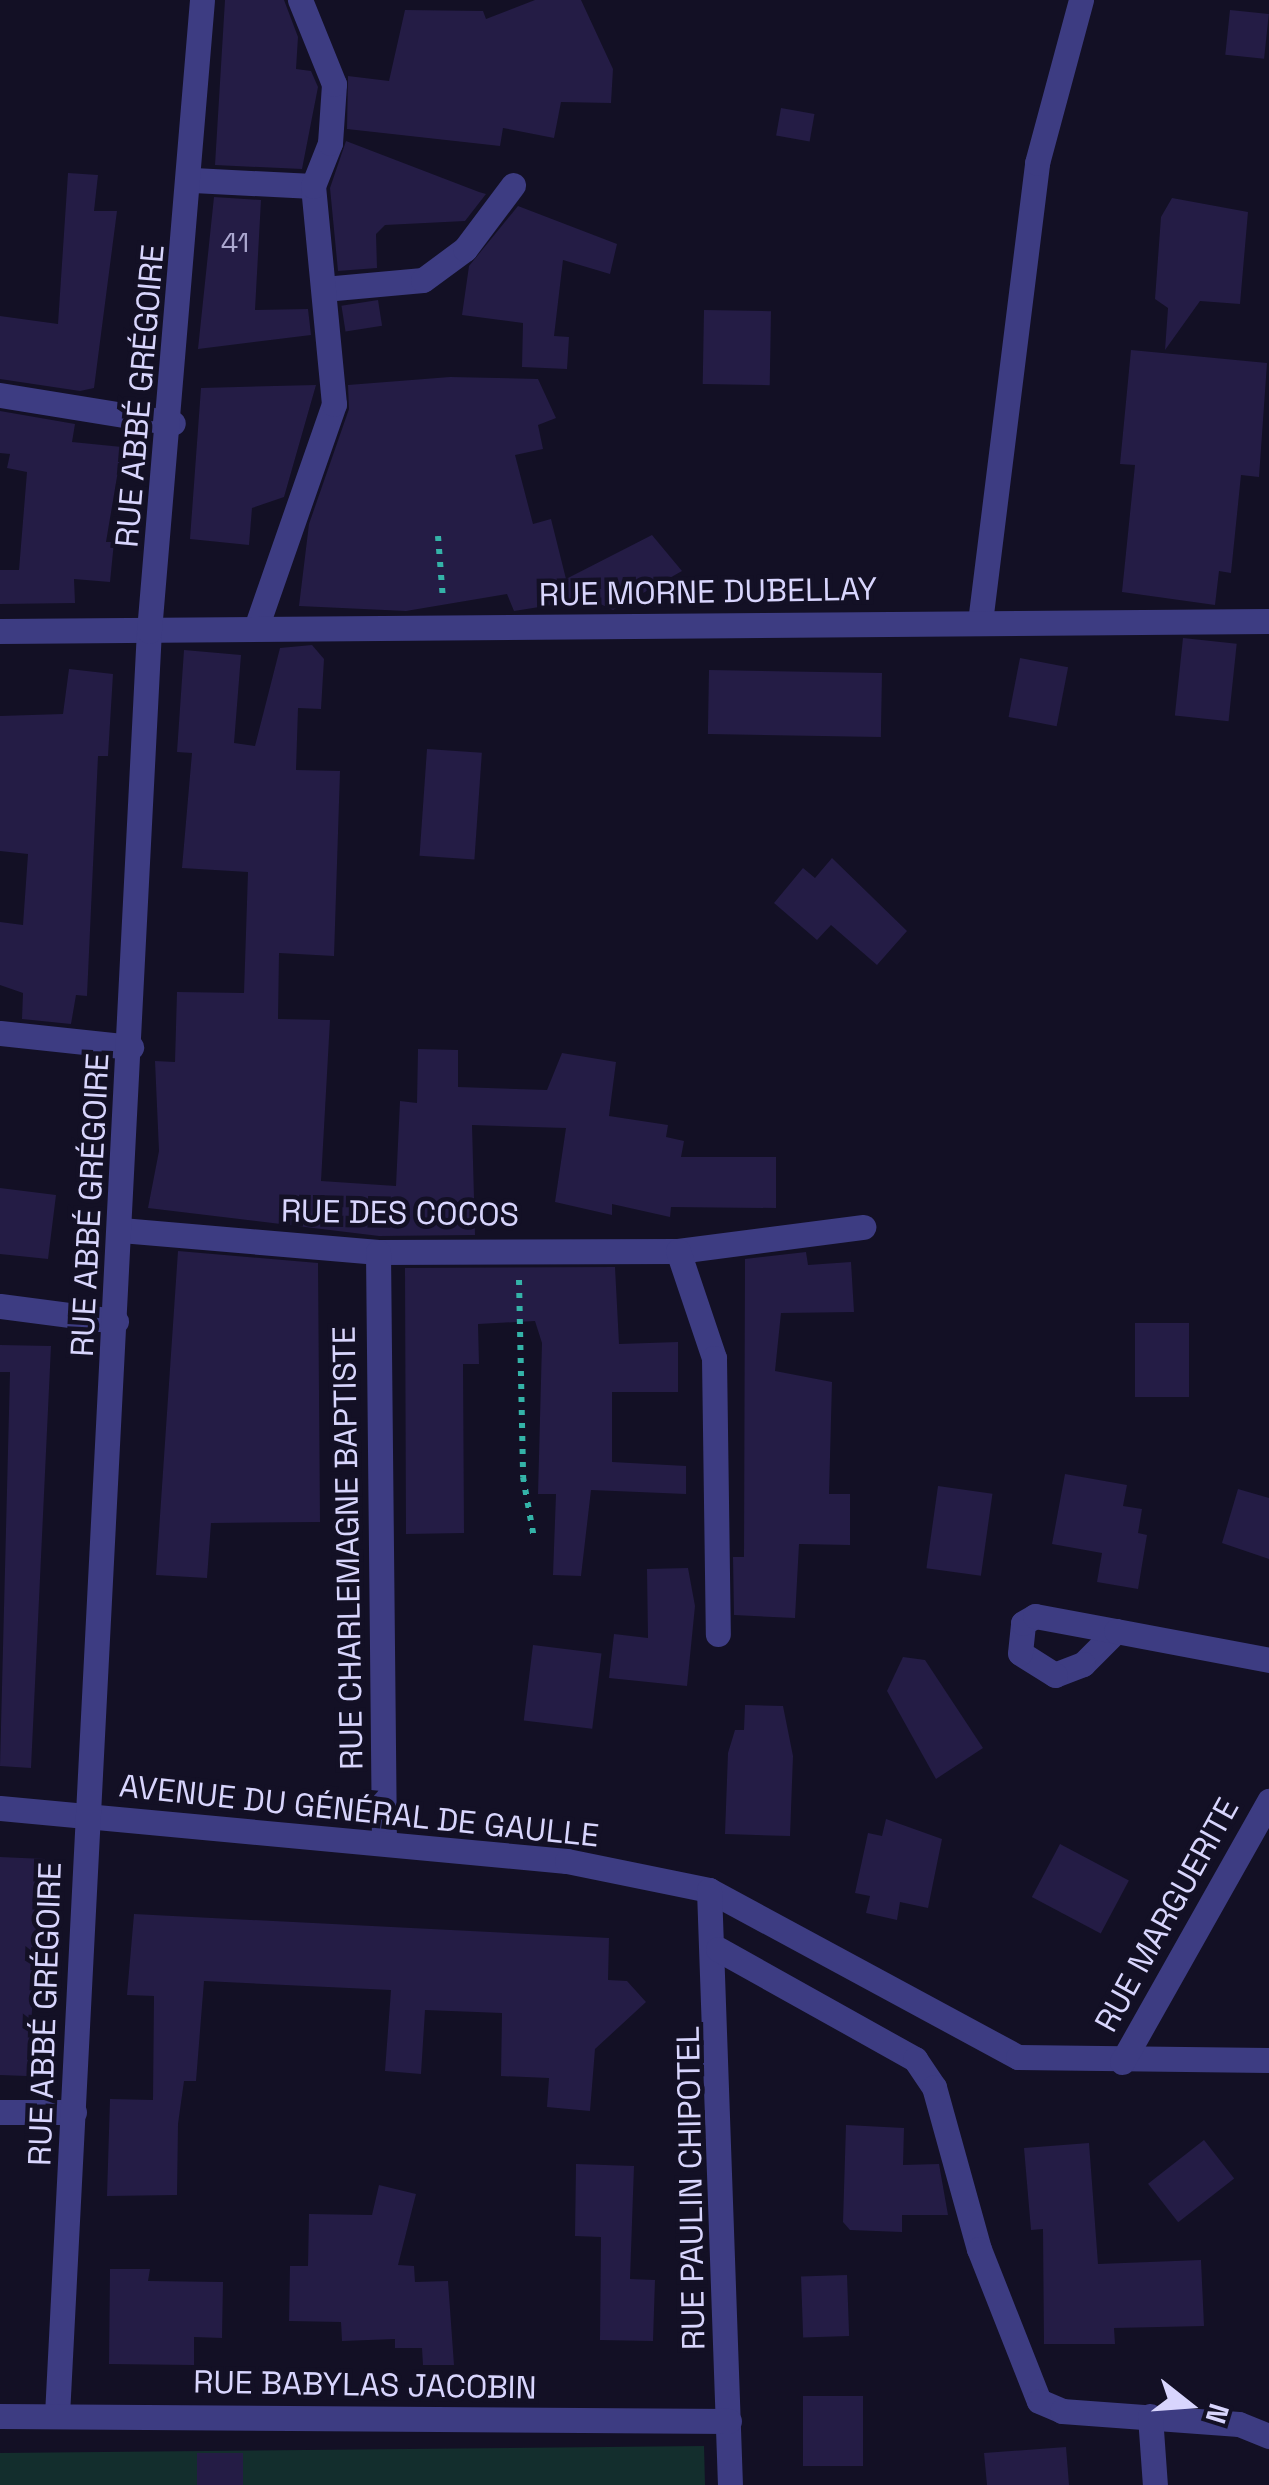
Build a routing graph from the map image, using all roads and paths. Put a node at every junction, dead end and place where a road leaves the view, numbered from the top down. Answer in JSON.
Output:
{"nodes":[{"id":1,"x":202,"y":0,"type":"edge"},
{"id":2,"x":300,"y":0,"type":"edge"},
{"id":3,"x":1080,"y":0,"type":"edge"},
{"id":4,"x":193,"y":180,"type":"junction"},
{"id":5,"x":513,"y":185,"type":"dead end"},
{"id":6,"x":313,"y":186,"type":"junction"},
{"id":7,"x":324,"y":289,"type":"junction"},
{"id":8,"x":0,"y":394,"type":"edge"},
{"id":9,"x":173,"y":423,"type":"junction"},
{"id":10,"x":438,"y":536,"type":"dead end"},
{"id":11,"x":1269,"y":621,"type":"edge"},
{"id":12,"x":980,"y":622,"type":"junction"},
{"id":13,"x":257,"y":625,"type":"junction"},
{"id":14,"x":445,"y":626,"type":"junction"},
{"id":15,"x":0,"y":631,"type":"edge"},
{"id":16,"x":149,"y":632,"type":"junction"},
{"id":17,"x":0,"y":1033,"type":"edge"},
{"id":18,"x":132,"y":1047,"type":"junction"},
{"id":19,"x":863,"y":1227,"type":"dead end"},
{"id":20,"x":122,"y":1230,"type":"junction"},
{"id":21,"x":518,"y":1249,"type":"junction"},
{"id":22,"x":678,"y":1251,"type":"junction"},
{"id":23,"x":378,"y":1252,"type":"junction"},
{"id":24,"x":0,"y":1306,"type":"edge"},
{"id":25,"x":116,"y":1321,"type":"junction"},
{"id":26,"x":534,"y":1538,"type":"dead end"},
{"id":27,"x":1116,"y":1631,"type":"dead end"},
{"id":28,"x":718,"y":1634,"type":"dead end"},
{"id":29,"x":1269,"y":1660,"type":"edge"},
{"id":30,"x":1269,"y":1801,"type":"edge"},
{"id":31,"x":0,"y":1808,"type":"edge"},
{"id":32,"x":85,"y":1815,"type":"junction"},
{"id":33,"x":384,"y":1844,"type":"junction"},
{"id":34,"x":709,"y":1890,"type":"junction"},
{"id":35,"x":718,"y":1949,"type":"junction"},
{"id":36,"x":1269,"y":2060,"type":"edge"},
{"id":37,"x":1122,"y":2062,"type":"junction"},
{"id":38,"x":0,"y":2112,"type":"edge"},
{"id":39,"x":74,"y":2112,"type":"junction"},
{"id":40,"x":57,"y":2415,"type":"junction"},
{"id":41,"x":0,"y":2416,"type":"edge"},
{"id":42,"x":1150,"y":2416,"type":"junction"},
{"id":43,"x":729,"y":2421,"type":"junction"},
{"id":44,"x":1269,"y":2436,"type":"edge"},
{"id":45,"x":730,"y":2485,"type":"edge"},
{"id":46,"x":1155,"y":2485,"type":"edge"}],
"edges":[{"from":1,"to":4,"type":"street","name":"RUE ABBÉ GRÉGOIRE"},
{"from":2,"to":6,"type":"street"},
{"from":3,"to":12,"type":"street"},
{"from":4,"to":6,"type":"street"},
{"from":4,"to":9,"type":"street","name":"RUE ABBÉ GRÉGOIRE"},
{"from":5,"to":7,"type":"street"},
{"from":6,"to":7,"type":"street"},
{"from":7,"to":13,"type":"street"},
{"from":8,"to":9,"type":"street"},
{"from":9,"to":16,"type":"street","name":"RUE ABBÉ GRÉGOIRE"},
{"from":10,"to":14,"type":"path"},
{"from":11,"to":12,"type":"street","name":"RUE MORNE DUBELLAY"},
{"from":12,"to":14,"type":"street","name":"RUE MORNE DUBELLAY"},
{"from":13,"to":14,"type":"street","name":"RUE MORNE DUBELLAY"},
{"from":13,"to":16,"type":"street","name":"RUE MORNE DUBELLAY"},
{"from":15,"to":16,"type":"street","name":"RUE MORNE DUBELLAY"},
{"from":16,"to":18,"type":"street","name":"RUE ABBÉ GRÉGOIRE"},
{"from":17,"to":18,"type":"street"},
{"from":18,"to":20,"type":"street","name":"RUE ABBÉ GRÉGOIRE"},
{"from":19,"to":22,"type":"street","name":"RUE DES COCOS"},
{"from":20,"to":23,"type":"street","name":"RUE DES COCOS"},
{"from":20,"to":25,"type":"street","name":"RUE ABBÉ GRÉGOIRE"},
{"from":21,"to":22,"type":"street","name":"RUE DES COCOS"},
{"from":21,"to":23,"type":"street","name":"RUE DES COCOS"},
{"from":21,"to":26,"type":"path"},
{"from":22,"to":28,"type":"street"},
{"from":23,"to":33,"type":"street","name":"RUE CHARLEMAGNE BAPTISTE"},
{"from":24,"to":25,"type":"street"},
{"from":25,"to":32,"type":"street","name":"RUE ABBÉ GRÉGOIRE"},
{"from":27,"to":29,"type":"street"},
{"from":30,"to":37,"type":"street","name":"RUE MARGUERITE"},
{"from":31,"to":32,"type":"street","name":"AVENUE DU GÉNÉRAL DE GAULLE"},
{"from":32,"to":33,"type":"street","name":"AVENUE DU GÉNÉRAL DE GAULLE"},
{"from":32,"to":39,"type":"street","name":"RUE ABBÉ GRÉGOIRE"},
{"from":33,"to":34,"type":"street","name":"AVENUE DU GÉNÉRAL DE GAULLE"},
{"from":34,"to":35,"type":"street","name":"RUE PAULIN CHIPOTEL"},
{"from":34,"to":37,"type":"street","name":"AVENUE DU GÉNÉRAL DE GAULLE"},
{"from":35,"to":42,"type":"street"},
{"from":35,"to":43,"type":"street","name":"RUE PAULIN CHIPOTEL"},
{"from":36,"to":37,"type":"street","name":"AVENUE DU GÉNÉRAL DE GAULLE"},
{"from":38,"to":39,"type":"street"},
{"from":39,"to":40,"type":"street","name":"RUE ABBÉ GRÉGOIRE"},
{"from":40,"to":41,"type":"street","name":"RUE BABYLAS JACOBIN"},
{"from":40,"to":43,"type":"street","name":"RUE BABYLAS JACOBIN"},
{"from":42,"to":44,"type":"street"},
{"from":42,"to":46,"type":"street"},
{"from":43,"to":45,"type":"street","name":"RUE PAULIN CHIPOTEL"}]}
